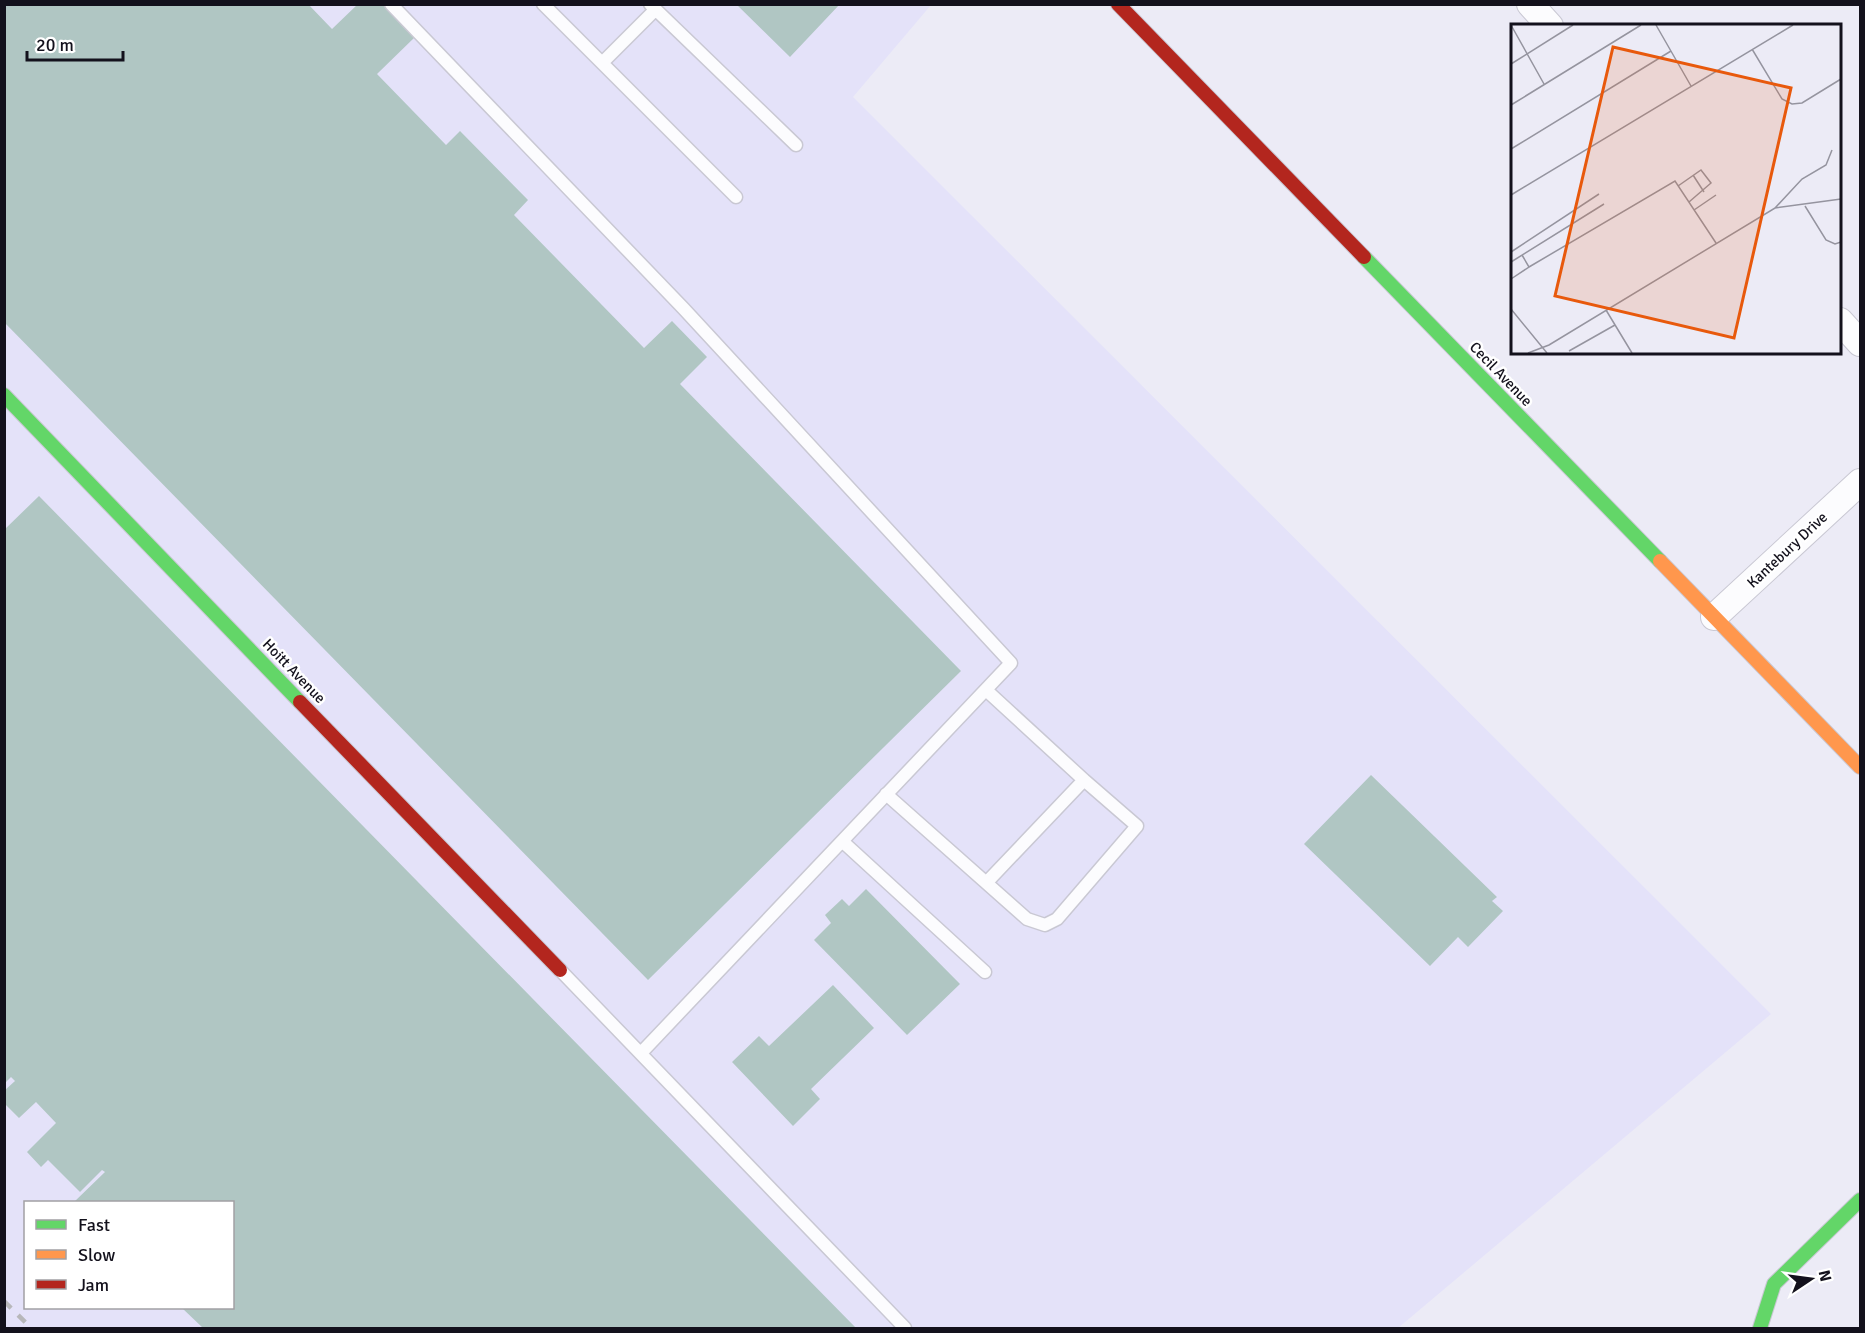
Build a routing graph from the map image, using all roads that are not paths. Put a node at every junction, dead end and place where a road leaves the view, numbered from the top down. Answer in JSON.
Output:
{"nodes":[{"id":1,"x":391,"y":4,"type":"edge"},
{"id":2,"x":543,"y":4,"type":"edge"},
{"id":3,"x":1118,"y":4,"type":"edge"},
{"id":4,"x":1530,"y":4,"type":"edge"},
{"id":5,"x":653,"y":7,"type":"edge"},
{"id":6,"x":1548,"y":24,"type":"edge"},
{"id":7,"x":602,"y":63,"type":"junction"},
{"id":8,"x":796,"y":145,"type":"dead end"},
{"id":9,"x":736,"y":197,"type":"dead end"},
{"id":10,"x":1841,"y":323,"type":"edge"},
{"id":11,"x":1860,"y":343,"type":"edge"},
{"id":12,"x":4,"y":395,"type":"edge"},
{"id":13,"x":1860,"y":482,"type":"edge"},
{"id":14,"x":1714,"y":617,"type":"junction"},
{"id":15,"x":986,"y":690,"type":"junction"},
{"id":16,"x":1860,"y":767,"type":"edge"},
{"id":17,"x":1084,"y":780,"type":"junction"},
{"id":18,"x":886,"y":794,"type":"junction"},
{"id":19,"x":842,"y":841,"type":"junction"},
{"id":20,"x":987,"y":882,"type":"junction"},
{"id":21,"x":560,"y":970,"type":"joint"},
{"id":22,"x":985,"y":972,"type":"dead end"},
{"id":23,"x":641,"y":1053,"type":"junction"},
{"id":24,"x":1860,"y":1200,"type":"edge"},
{"id":25,"x":905,"y":1329,"type":"edge"},
{"id":26,"x":1761,"y":1329,"type":"edge"}],
"edges":[{"from":1,"to":15,"type":"lane"},
{"from":2,"to":7,"type":"lane"},
{"from":3,"to":14,"type":"street","name":"Cecil Avenue"},
{"from":4,"to":6,"type":"street"},
{"from":5,"to":7,"type":"lane"},
{"from":5,"to":8,"type":"lane"},
{"from":7,"to":9,"type":"lane"},
{"from":10,"to":11,"type":"street"},
{"from":12,"to":21,"type":"street","name":"Hoitt Avenue"},
{"from":13,"to":14,"type":"street","name":"Kantebury Drive"},
{"from":14,"to":16,"type":"street","name":"Cecil Avenue"},
{"from":15,"to":17,"type":"lane"},
{"from":15,"to":18,"type":"lane"},
{"from":17,"to":20,"type":"lane"},
{"from":17,"to":20,"type":"lane"},
{"from":18,"to":19,"type":"lane"},
{"from":18,"to":20,"type":"lane"},
{"from":19,"to":22,"type":"lane"},
{"from":19,"to":23,"type":"lane"},
{"from":21,"to":23,"type":"lane"},
{"from":23,"to":25,"type":"lane"},
{"from":24,"to":26,"type":"street"}]}
